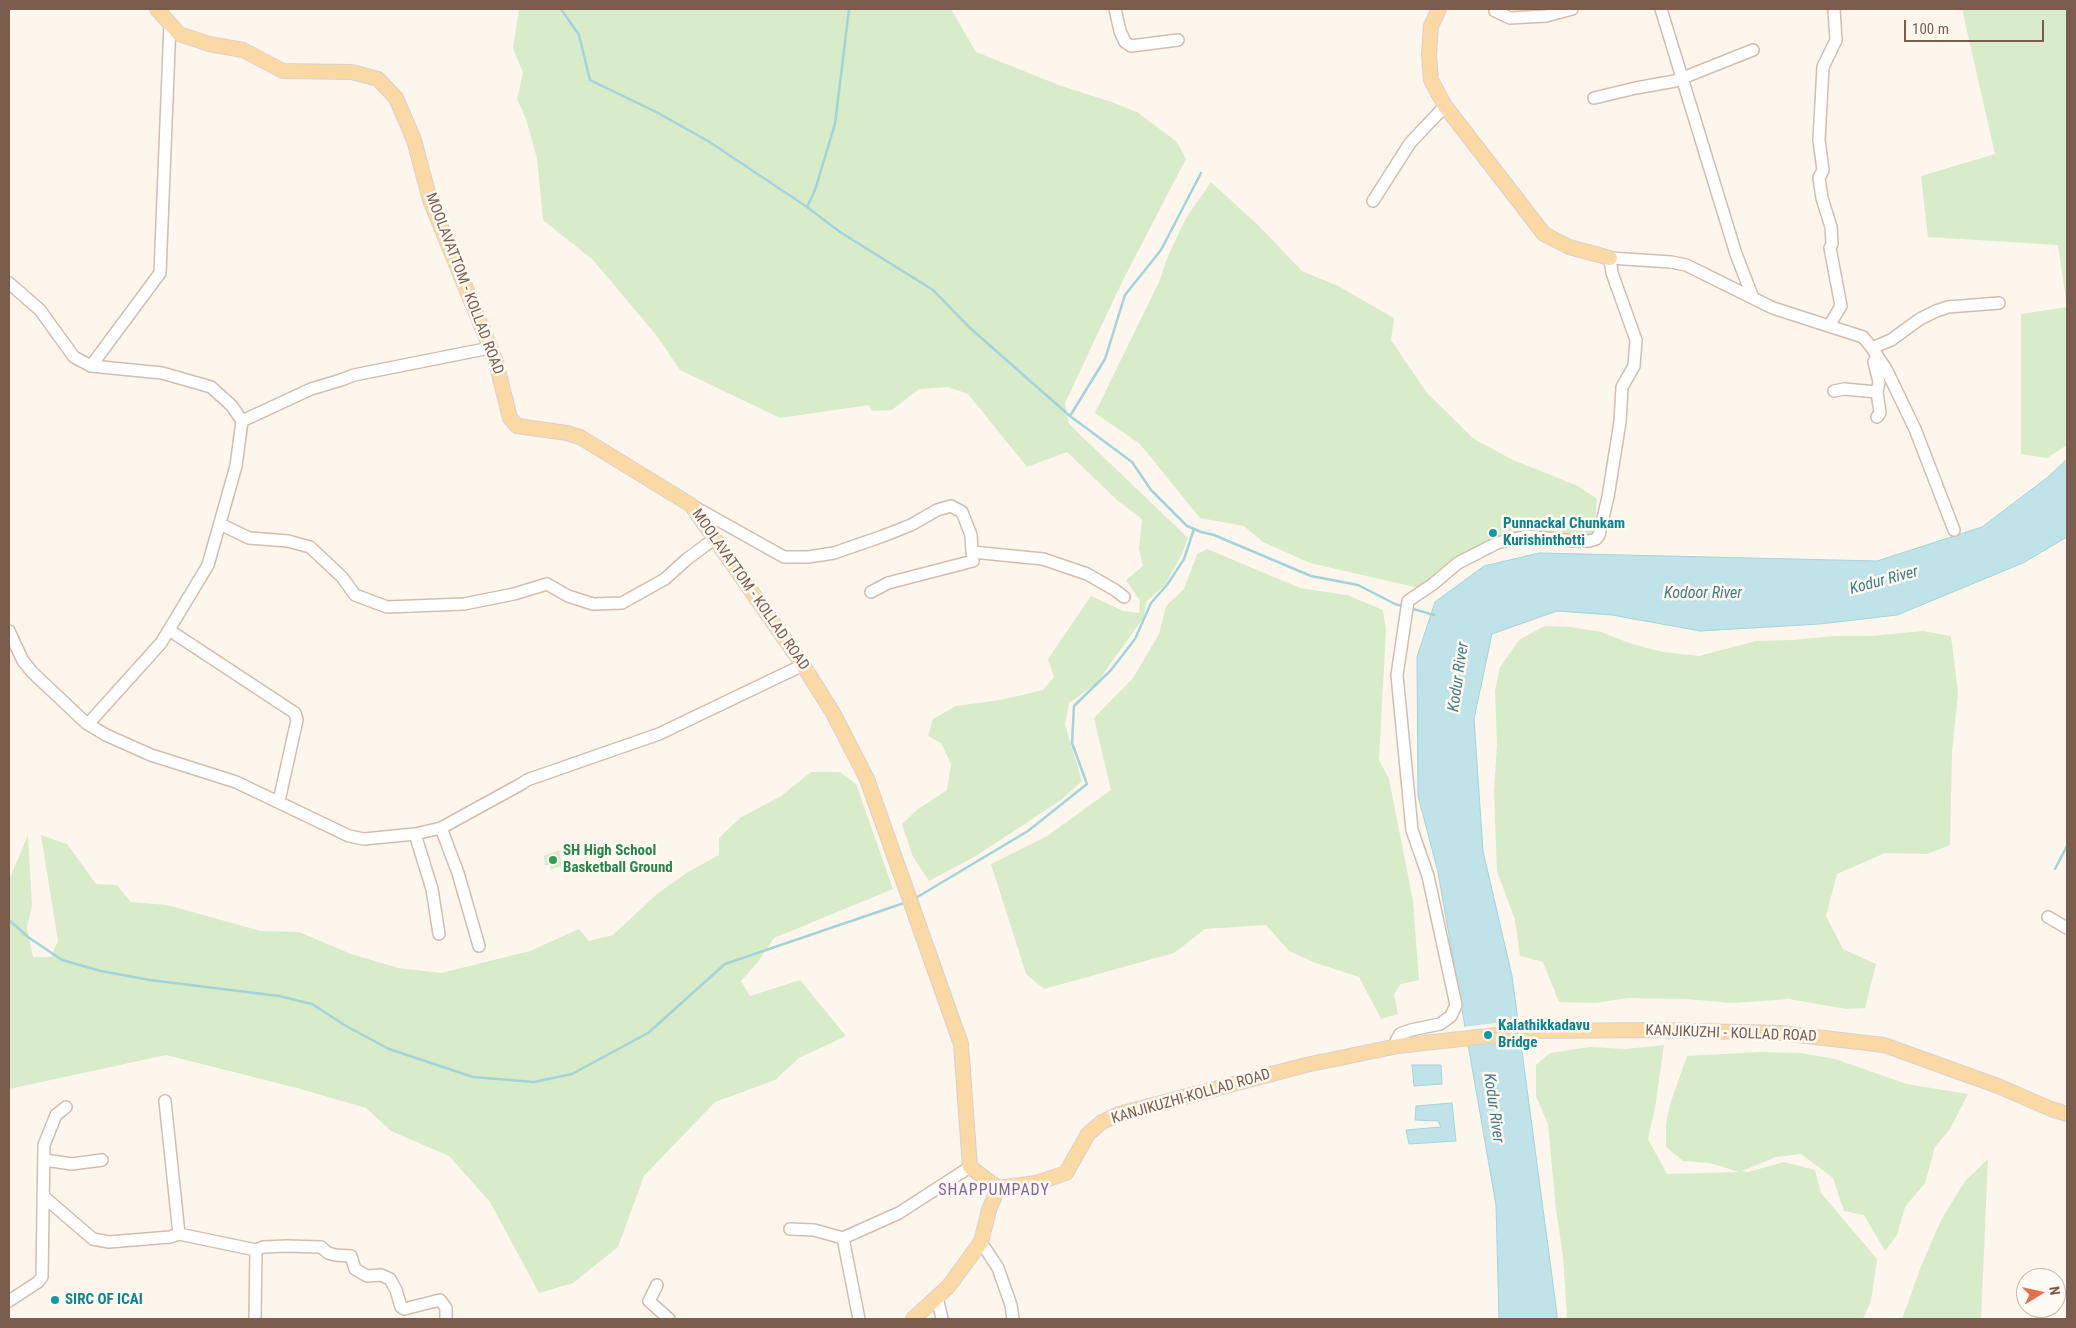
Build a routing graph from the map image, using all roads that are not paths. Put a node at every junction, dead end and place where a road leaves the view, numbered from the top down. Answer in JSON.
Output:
{"nodes":[{"id":1,"x":157,"y":9,"type":"edge"},
{"id":2,"x":1114,"y":9,"type":"edge"},
{"id":3,"x":1439,"y":9,"type":"edge"},
{"id":4,"x":1496,"y":9,"type":"edge"},
{"id":5,"x":1572,"y":9,"type":"edge"},
{"id":6,"x":1661,"y":9,"type":"edge"},
{"id":7,"x":1834,"y":9,"type":"edge"},
{"id":8,"x":170,"y":24,"type":"junction"},
{"id":9,"x":1178,"y":40,"type":"dead end"},
{"id":10,"x":1753,"y":50,"type":"dead end"},
{"id":11,"x":1682,"y":77,"type":"junction"},
{"id":12,"x":1594,"y":98,"type":"dead end"},
{"id":13,"x":1445,"y":106,"type":"junction"},
{"id":14,"x":1373,"y":201,"type":"dead end"},
{"id":15,"x":1610,"y":258,"type":"junction"},
{"id":16,"x":9,"y":283,"type":"edge"},
{"id":17,"x":1753,"y":298,"type":"junction"},
{"id":18,"x":1999,"y":303,"type":"dead end"},
{"id":19,"x":1828,"y":326,"type":"junction"},
{"id":20,"x":490,"y":348,"type":"junction"},
{"id":21,"x":1875,"y":352,"type":"junction"},
{"id":22,"x":91,"y":366,"type":"junction"},
{"id":23,"x":1834,"y":391,"type":"dead end"},
{"id":24,"x":1877,"y":392,"type":"junction"},
{"id":25,"x":1878,"y":417,"type":"dead end"},
{"id":26,"x":242,"y":421,"type":"junction"},
{"id":27,"x":690,"y":505,"type":"junction"},
{"id":28,"x":220,"y":524,"type":"junction"},
{"id":29,"x":1954,"y":530,"type":"dead end"},
{"id":30,"x":714,"y":539,"type":"junction"},
{"id":31,"x":972,"y":552,"type":"junction"},
{"id":32,"x":871,"y":592,"type":"dead end"},
{"id":33,"x":1124,"y":597,"type":"dead end"},
{"id":34,"x":169,"y":630,"type":"junction"},
{"id":35,"x":9,"y":631,"type":"edge"},
{"id":36,"x":803,"y":665,"type":"junction"},
{"id":37,"x":88,"y":724,"type":"junction"},
{"id":38,"x":279,"y":801,"type":"junction"},
{"id":39,"x":441,"y":828,"type":"junction"},
{"id":40,"x":415,"y":834,"type":"junction"},
{"id":41,"x":2048,"y":917,"type":"dead end"},
{"id":42,"x":2067,"y":928,"type":"edge"},
{"id":43,"x":439,"y":934,"type":"dead end"},
{"id":44,"x":479,"y":946,"type":"dead end"},
{"id":45,"x":1451,"y":1041,"type":"joint"},
{"id":46,"x":1398,"y":1046,"type":"junction"},
{"id":47,"x":165,"y":1101,"type":"dead end"},
{"id":48,"x":66,"y":1108,"type":"dead end"},
{"id":49,"x":2067,"y":1114,"type":"edge"},
{"id":50,"x":44,"y":1160,"type":"junction"},
{"id":51,"x":102,"y":1160,"type":"dead end"},
{"id":52,"x":970,"y":1167,"type":"junction"},
{"id":53,"x":998,"y":1188,"type":"junction"},
{"id":54,"x":43,"y":1196,"type":"junction"},
{"id":55,"x":790,"y":1229,"type":"dead end"},
{"id":56,"x":179,"y":1234,"type":"junction"},
{"id":57,"x":843,"y":1238,"type":"junction"},
{"id":58,"x":981,"y":1242,"type":"junction"},
{"id":59,"x":256,"y":1250,"type":"junction"},
{"id":60,"x":657,"y":1285,"type":"dead end"},
{"id":61,"x":937,"y":1297,"type":"junction"},
{"id":62,"x":9,"y":1301,"type":"edge"},
{"id":63,"x":255,"y":1319,"type":"edge"},
{"id":64,"x":446,"y":1319,"type":"edge"},
{"id":65,"x":669,"y":1319,"type":"edge"},
{"id":66,"x":859,"y":1319,"type":"edge"},
{"id":67,"x":913,"y":1319,"type":"edge"},
{"id":68,"x":942,"y":1319,"type":"edge"},
{"id":69,"x":1013,"y":1319,"type":"edge"}],
"edges":[{"from":1,"to":8,"type":"main road","name":"MOOLAVATTOM - KOLLAD ROAD"},
{"from":2,"to":9,"type":"street"},
{"from":3,"to":13,"type":"main road"},
{"from":4,"to":5,"type":"street"},
{"from":6,"to":11,"type":"street"},
{"from":7,"to":19,"type":"street"},
{"from":8,"to":20,"type":"main road","name":"MOOLAVATTOM - KOLLAD ROAD"},
{"from":8,"to":22,"type":"street"},
{"from":10,"to":11,"type":"street"},
{"from":11,"to":12,"type":"street"},
{"from":11,"to":17,"type":"street"},
{"from":13,"to":14,"type":"street"},
{"from":13,"to":15,"type":"main road"},
{"from":15,"to":17,"type":"street"},
{"from":15,"to":46,"type":"street"},
{"from":16,"to":22,"type":"street"},
{"from":17,"to":19,"type":"street"},
{"from":18,"to":21,"type":"street"},
{"from":19,"to":21,"type":"street"},
{"from":20,"to":26,"type":"street"},
{"from":20,"to":27,"type":"main road","name":"MOOLAVATTOM - KOLLAD ROAD"},
{"from":21,"to":24,"type":"street"},
{"from":21,"to":29,"type":"street"},
{"from":22,"to":26,"type":"street"},
{"from":23,"to":24,"type":"street"},
{"from":24,"to":25,"type":"street"},
{"from":26,"to":28,"type":"street"},
{"from":27,"to":30,"type":"main road","name":"MOOLAVATTOM - KOLLAD ROAD"},
{"from":27,"to":31,"type":"street"},
{"from":28,"to":30,"type":"street"},
{"from":28,"to":34,"type":"street"},
{"from":30,"to":36,"type":"main road","name":"MOOLAVATTOM - KOLLAD ROAD"},
{"from":31,"to":32,"type":"street"},
{"from":31,"to":33,"type":"street"},
{"from":34,"to":37,"type":"street"},
{"from":34,"to":38,"type":"street"},
{"from":35,"to":37,"type":"street"},
{"from":36,"to":39,"type":"street"},
{"from":36,"to":52,"type":"main road","name":"MOOLAVATTOM - KOLLAD ROAD"},
{"from":37,"to":38,"type":"street"},
{"from":38,"to":40,"type":"street"},
{"from":39,"to":40,"type":"street"},
{"from":39,"to":44,"type":"street"},
{"from":40,"to":43,"type":"street"},
{"from":41,"to":42,"type":"street"},
{"from":45,"to":46,"type":"main road","name":"KANJIKUZHI-KOLLAD ROAD"},
{"from":45,"to":49,"type":"main road","name":"KANJIKUZHI - KOLLAD ROAD"},
{"from":46,"to":53,"type":"main road","name":"KANJIKUZHI-KOLLAD ROAD"},
{"from":47,"to":56,"type":"street"},
{"from":48,"to":50,"type":"street"},
{"from":50,"to":51,"type":"street"},
{"from":50,"to":54,"type":"street"},
{"from":52,"to":53,"type":"main road"},
{"from":52,"to":57,"type":"street"},
{"from":53,"to":58,"type":"main road"},
{"from":54,"to":56,"type":"street"},
{"from":54,"to":62,"type":"street"},
{"from":55,"to":57,"type":"street"},
{"from":56,"to":59,"type":"street"},
{"from":57,"to":66,"type":"street"},
{"from":58,"to":61,"type":"main road"},
{"from":58,"to":69,"type":"street"},
{"from":59,"to":63,"type":"street"},
{"from":59,"to":64,"type":"street"},
{"from":60,"to":65,"type":"street"},
{"from":61,"to":67,"type":"main road"},
{"from":61,"to":68,"type":"street"}]}
